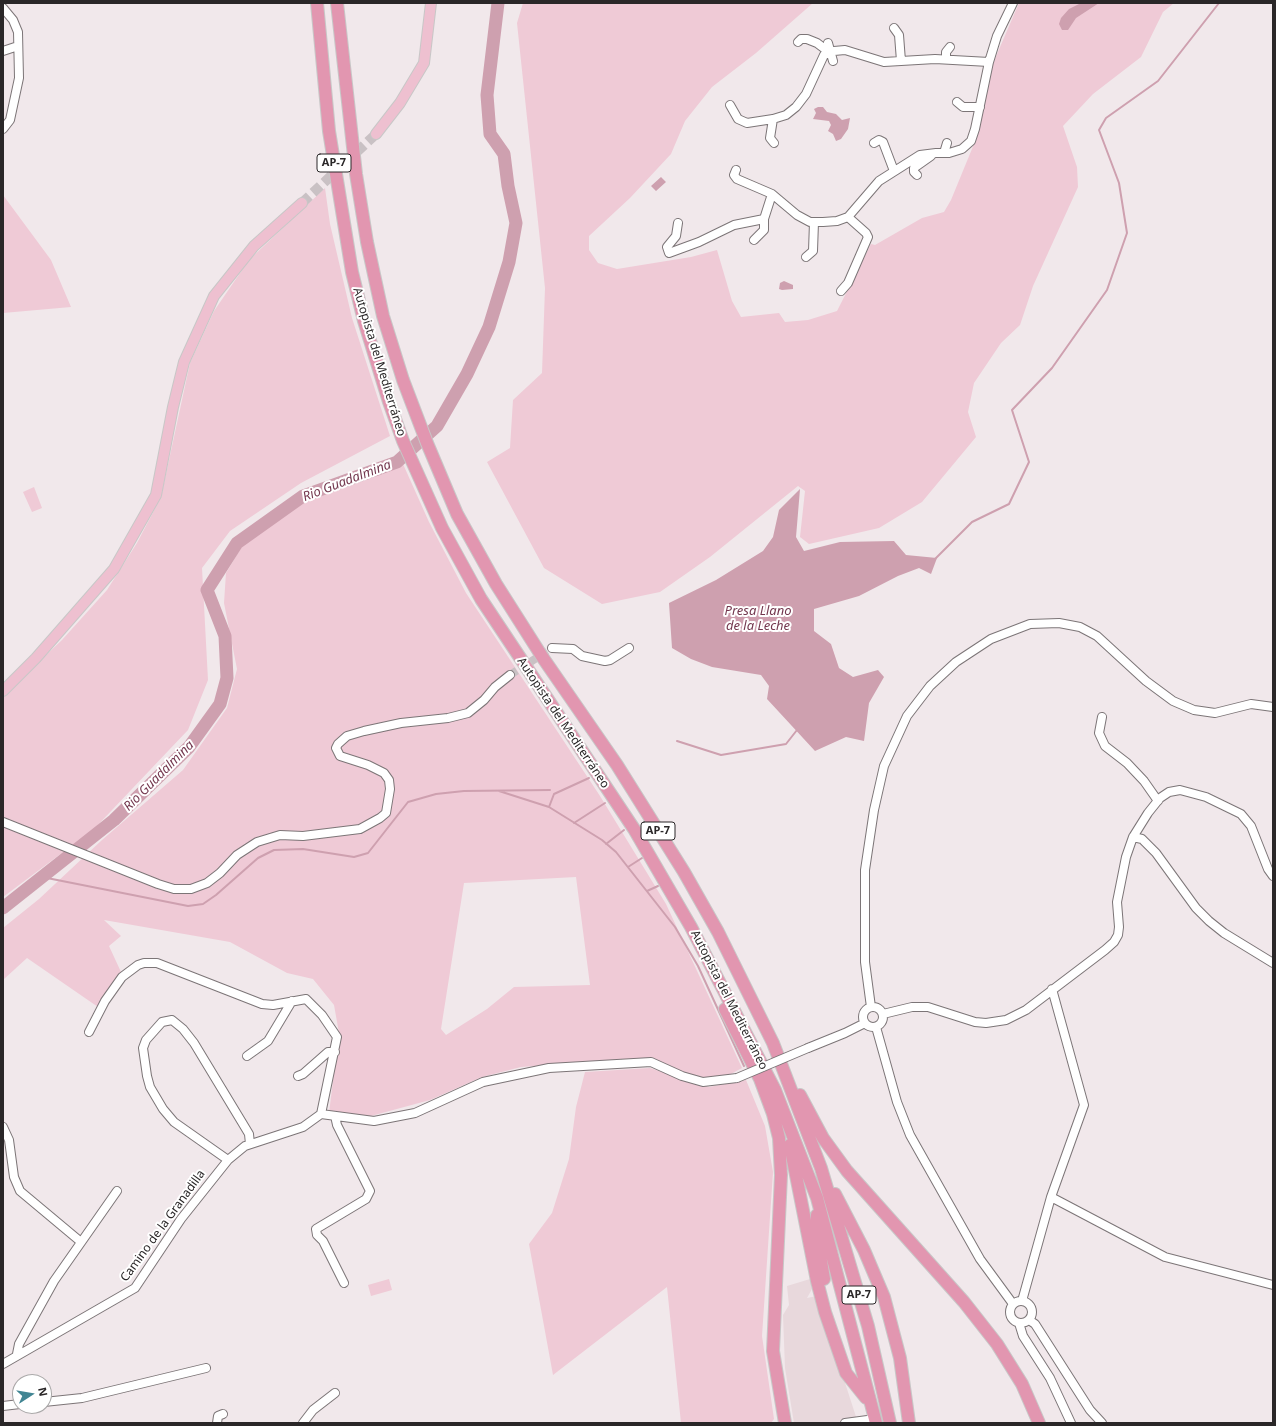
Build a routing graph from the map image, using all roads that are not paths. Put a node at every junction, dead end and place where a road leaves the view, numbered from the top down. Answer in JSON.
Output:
{"nodes":[{"id":1,"x":317,"y":3,"type":"edge"},
{"id":2,"x":337,"y":3,"type":"edge"},
{"id":3,"x":431,"y":3,"type":"edge"},
{"id":4,"x":1013,"y":3,"type":"edge"},
{"id":5,"x":3,"y":8,"type":"edge"},
{"id":6,"x":898,"y":32,"type":"dead end"},
{"id":7,"x":798,"y":42,"type":"dead end"},
{"id":8,"x":828,"y":43,"type":"dead end"},
{"id":9,"x":18,"y":46,"type":"junction"},
{"id":10,"x":950,"y":47,"type":"dead end"},
{"id":11,"x":3,"y":51,"type":"edge"},
{"id":12,"x":829,"y":52,"type":"junction"},
{"id":13,"x":946,"y":59,"type":"junction"},
{"id":14,"x":833,"y":61,"type":"dead end"},
{"id":15,"x":901,"y":61,"type":"junction"},
{"id":16,"x":989,"y":62,"type":"junction"},
{"id":17,"x":957,"y":102,"type":"dead end"},
{"id":18,"x":730,"y":106,"type":"dead end"},
{"id":19,"x":980,"y":107,"type":"junction"},
{"id":20,"x":773,"y":119,"type":"junction"},
{"id":21,"x":3,"y":129,"type":"edge"},
{"id":22,"x":376,"y":134,"type":"tunnel mouth"},
{"id":23,"x":774,"y":143,"type":"dead end"},
{"id":24,"x":874,"y":143,"type":"dead end"},
{"id":25,"x":947,"y":143,"type":"dead end"},
{"id":26,"x":940,"y":153,"type":"junction"},
{"id":27,"x":736,"y":170,"type":"dead end"},
{"id":28,"x":894,"y":171,"type":"junction"},
{"id":29,"x":917,"y":175,"type":"dead end"},
{"id":30,"x":772,"y":194,"type":"junction"},
{"id":31,"x":302,"y":203,"type":"tunnel mouth"},
{"id":32,"x":848,"y":217,"type":"junction"},
{"id":33,"x":764,"y":219,"type":"junction"},
{"id":34,"x":814,"y":222,"type":"junction"},
{"id":35,"x":678,"y":223,"type":"dead end"},
{"id":36,"x":754,"y":240,"type":"dead end"},
{"id":37,"x":806,"y":257,"type":"dead end"},
{"id":38,"x":841,"y":291,"type":"dead end"},
{"id":39,"x":552,"y":648,"type":"tunnel mouth"},
{"id":40,"x":629,"y":648,"type":"dead end"},
{"id":41,"x":510,"y":675,"type":"tunnel mouth"},
{"id":42,"x":15,"y":679,"type":"junction"},
{"id":43,"x":3,"y":686,"type":"edge"},
{"id":44,"x":3,"y":691,"type":"edge"},
{"id":45,"x":1273,"y":707,"type":"edge"},
{"id":46,"x":1102,"y":717,"type":"dead end"},
{"id":47,"x":1158,"y":801,"type":"junction"},
{"id":48,"x":3,"y":822,"type":"edge"},
{"id":49,"x":1134,"y":837,"type":"junction"},
{"id":50,"x":1273,"y":876,"type":"edge"},
{"id":51,"x":691,"y":927,"type":"junction"},
{"id":52,"x":1273,"y":963,"type":"edge"},
{"id":53,"x":1052,"y":989,"type":"junction"},
{"id":54,"x":292,"y":1001,"type":"junction"},
{"id":55,"x":871,"y":1007,"type":"junction"},
{"id":56,"x":883,"y":1014,"type":"junction"},
{"id":57,"x":865,"y":1023,"type":"junction"},
{"id":58,"x":876,"y":1027,"type":"junction"},
{"id":59,"x":89,"y":1032,"type":"dead end"},
{"id":60,"x":773,"y":1044,"type":"junction"},
{"id":61,"x":753,"y":1047,"type":"junction"},
{"id":62,"x":335,"y":1052,"type":"junction"},
{"id":63,"x":247,"y":1056,"type":"dead end"},
{"id":64,"x":298,"y":1076,"type":"dead end"},
{"id":65,"x":321,"y":1114,"type":"junction"},
{"id":66,"x":335,"y":1116,"type":"junction"},
{"id":67,"x":3,"y":1126,"type":"edge"},
{"id":68,"x":250,"y":1144,"type":"junction"},
{"id":69,"x":228,"y":1160,"type":"junction"},
{"id":70,"x":821,"y":1168,"type":"junction"},
{"id":71,"x":800,"y":1186,"type":"junction"},
{"id":72,"x":117,"y":1191,"type":"dead end"},
{"id":73,"x":1051,"y":1197,"type":"junction"},
{"id":74,"x":817,"y":1198,"type":"junction"},
{"id":75,"x":817,"y":1237,"type":"junction"},
{"id":76,"x":81,"y":1242,"type":"junction"},
{"id":77,"x":864,"y":1250,"type":"junction"},
{"id":78,"x":344,"y":1283,"type":"dead end"},
{"id":79,"x":1273,"y":1285,"type":"edge"},
{"id":80,"x":1022,"y":1300,"type":"junction"},
{"id":81,"x":1013,"y":1304,"type":"junction"},
{"id":82,"x":1029,"y":1320,"type":"junction"},
{"id":83,"x":1019,"y":1323,"type":"junction"},
{"id":84,"x":18,"y":1354,"type":"junction"},
{"id":85,"x":3,"y":1364,"type":"edge"},
{"id":86,"x":206,"y":1368,"type":"dead end"},
{"id":87,"x":859,"y":1387,"type":"junction"},
{"id":88,"x":335,"y":1393,"type":"dead end"},
{"id":89,"x":52,"y":1401,"type":"edge"},
{"id":90,"x":871,"y":1405,"type":"junction"},
{"id":91,"x":223,"y":1414,"type":"dead end"},
{"id":92,"x":902,"y":1420,"type":"edge"},
{"id":93,"x":875,"y":1421,"type":"edge"},
{"id":94,"x":217,"y":1423,"type":"edge"},
{"id":95,"x":303,"y":1423,"type":"edge"},
{"id":96,"x":785,"y":1423,"type":"edge"},
{"id":97,"x":845,"y":1423,"type":"edge"},
{"id":98,"x":890,"y":1423,"type":"edge"},
{"id":99,"x":909,"y":1423,"type":"edge"},
{"id":100,"x":1039,"y":1423,"type":"edge"},
{"id":101,"x":1071,"y":1423,"type":"edge"},
{"id":102,"x":1102,"y":1423,"type":"edge"}],
"edges":[{"from":1,"to":51,"type":"highway","name":"Autopista del Mediterráneo","number":"AP-7"},
{"from":2,"to":60,"type":"highway","name":"Autopista del Mediterráneo","number":"AP-7"},
{"from":3,"to":22,"type":"main road"},
{"from":4,"to":16,"type":"street"},
{"from":5,"to":9,"type":"street"},
{"from":6,"to":15,"type":"street"},
{"from":7,"to":12,"type":"street"},
{"from":8,"to":12,"type":"street"},
{"from":9,"to":11,"type":"street"},
{"from":9,"to":21,"type":"street"},
{"from":10,"to":13,"type":"street"},
{"from":12,"to":14,"type":"street"},
{"from":12,"to":15,"type":"street"},
{"from":12,"to":20,"type":"street"},
{"from":13,"to":15,"type":"street"},
{"from":13,"to":16,"type":"street"},
{"from":16,"to":19,"type":"street"},
{"from":17,"to":19,"type":"street"},
{"from":18,"to":20,"type":"street"},
{"from":19,"to":26,"type":"street"},
{"from":20,"to":23,"type":"street"},
{"from":24,"to":28,"type":"street"},
{"from":25,"to":26,"type":"street"},
{"from":26,"to":28,"type":"street"},
{"from":26,"to":29,"type":"street"},
{"from":27,"to":30,"type":"street"},
{"from":28,"to":32,"type":"street"},
{"from":30,"to":33,"type":"street"},
{"from":30,"to":34,"type":"street"},
{"from":31,"to":42,"type":"main road"},
{"from":32,"to":34,"type":"street"},
{"from":32,"to":38,"type":"street"},
{"from":33,"to":35,"type":"street"},
{"from":33,"to":36,"type":"street"},
{"from":34,"to":37,"type":"street"},
{"from":39,"to":40,"type":"street"},
{"from":41,"to":48,"type":"street"},
{"from":42,"to":43,"type":"main road"},
{"from":42,"to":44,"type":"main road"},
{"from":45,"to":55,"type":"street"},
{"from":46,"to":47,"type":"street"},
{"from":47,"to":49,"type":"street"},
{"from":47,"to":50,"type":"street"},
{"from":49,"to":52,"type":"street"},
{"from":49,"to":53,"type":"street"},
{"from":51,"to":61,"type":"highway","name":"Autopista del Mediterráneo","number":"AP-7"},
{"from":51,"to":96,"type":"highway"},
{"from":53,"to":56,"type":"street"},
{"from":53,"to":73,"type":"street"},
{"from":54,"to":59,"type":"street"},
{"from":54,"to":62,"type":"street"},
{"from":54,"to":63,"type":"street"},
{"from":55,"to":56,"type":"street"},
{"from":55,"to":57,"type":"street"},
{"from":56,"to":58,"type":"street"},
{"from":57,"to":58,"type":"street"},
{"from":57,"to":66,"type":"street","bridge":true},
{"from":58,"to":81,"type":"street"},
{"from":60,"to":70,"type":"highway","name":"Autopista del Mediterráneo","number":"AP-7"},
{"from":60,"to":100,"type":"highway"},
{"from":61,"to":71,"type":"highway"},
{"from":61,"to":74,"type":"highway","name":"Autopista del Mediterráneo","number":"AP-7"},
{"from":62,"to":64,"type":"street"},
{"from":62,"to":65,"type":"street"},
{"from":65,"to":66,"type":"street"},
{"from":65,"to":68,"type":"street","name":"Camino de la Granadilla"},
{"from":66,"to":78,"type":"street"},
{"from":67,"to":76,"type":"street"},
{"from":68,"to":69,"type":"street","name":"Camino de la Granadilla"},
{"from":68,"to":69,"type":"street"},
{"from":69,"to":84,"type":"street","name":"Camino de la Granadilla"},
{"from":70,"to":77,"type":"highway"},
{"from":70,"to":98,"type":"highway","name":"Autopista del Mediterráneo","number":"AP-7"},
{"from":71,"to":75,"type":"highway"},
{"from":71,"to":87,"type":"highway"},
{"from":72,"to":76,"type":"street"},
{"from":73,"to":79,"type":"street"},
{"from":73,"to":80,"type":"street"},
{"from":74,"to":75,"type":"highway"},
{"from":74,"to":90,"type":"highway","name":"Autopista del Mediterráneo","number":"AP-7"},
{"from":75,"to":87,"type":"highway"},
{"from":76,"to":84,"type":"street"},
{"from":77,"to":92,"type":"highway"},
{"from":77,"to":99,"type":"highway"},
{"from":80,"to":81,"type":"street"},
{"from":80,"to":82,"type":"street"},
{"from":81,"to":83,"type":"street"},
{"from":82,"to":83,"type":"street"},
{"from":82,"to":102,"type":"street"},
{"from":83,"to":101,"type":"street"},
{"from":84,"to":85,"type":"street","name":"Camino de la Granadilla"},
{"from":86,"to":89,"type":"street"},
{"from":87,"to":90,"type":"highway"},
{"from":88,"to":95,"type":"street"},
{"from":90,"to":93,"type":"highway","name":"Autopista del Mediterráneo","number":"AP-7"},
{"from":91,"to":94,"type":"street"},
{"from":93,"to":97,"type":"street"}]}
